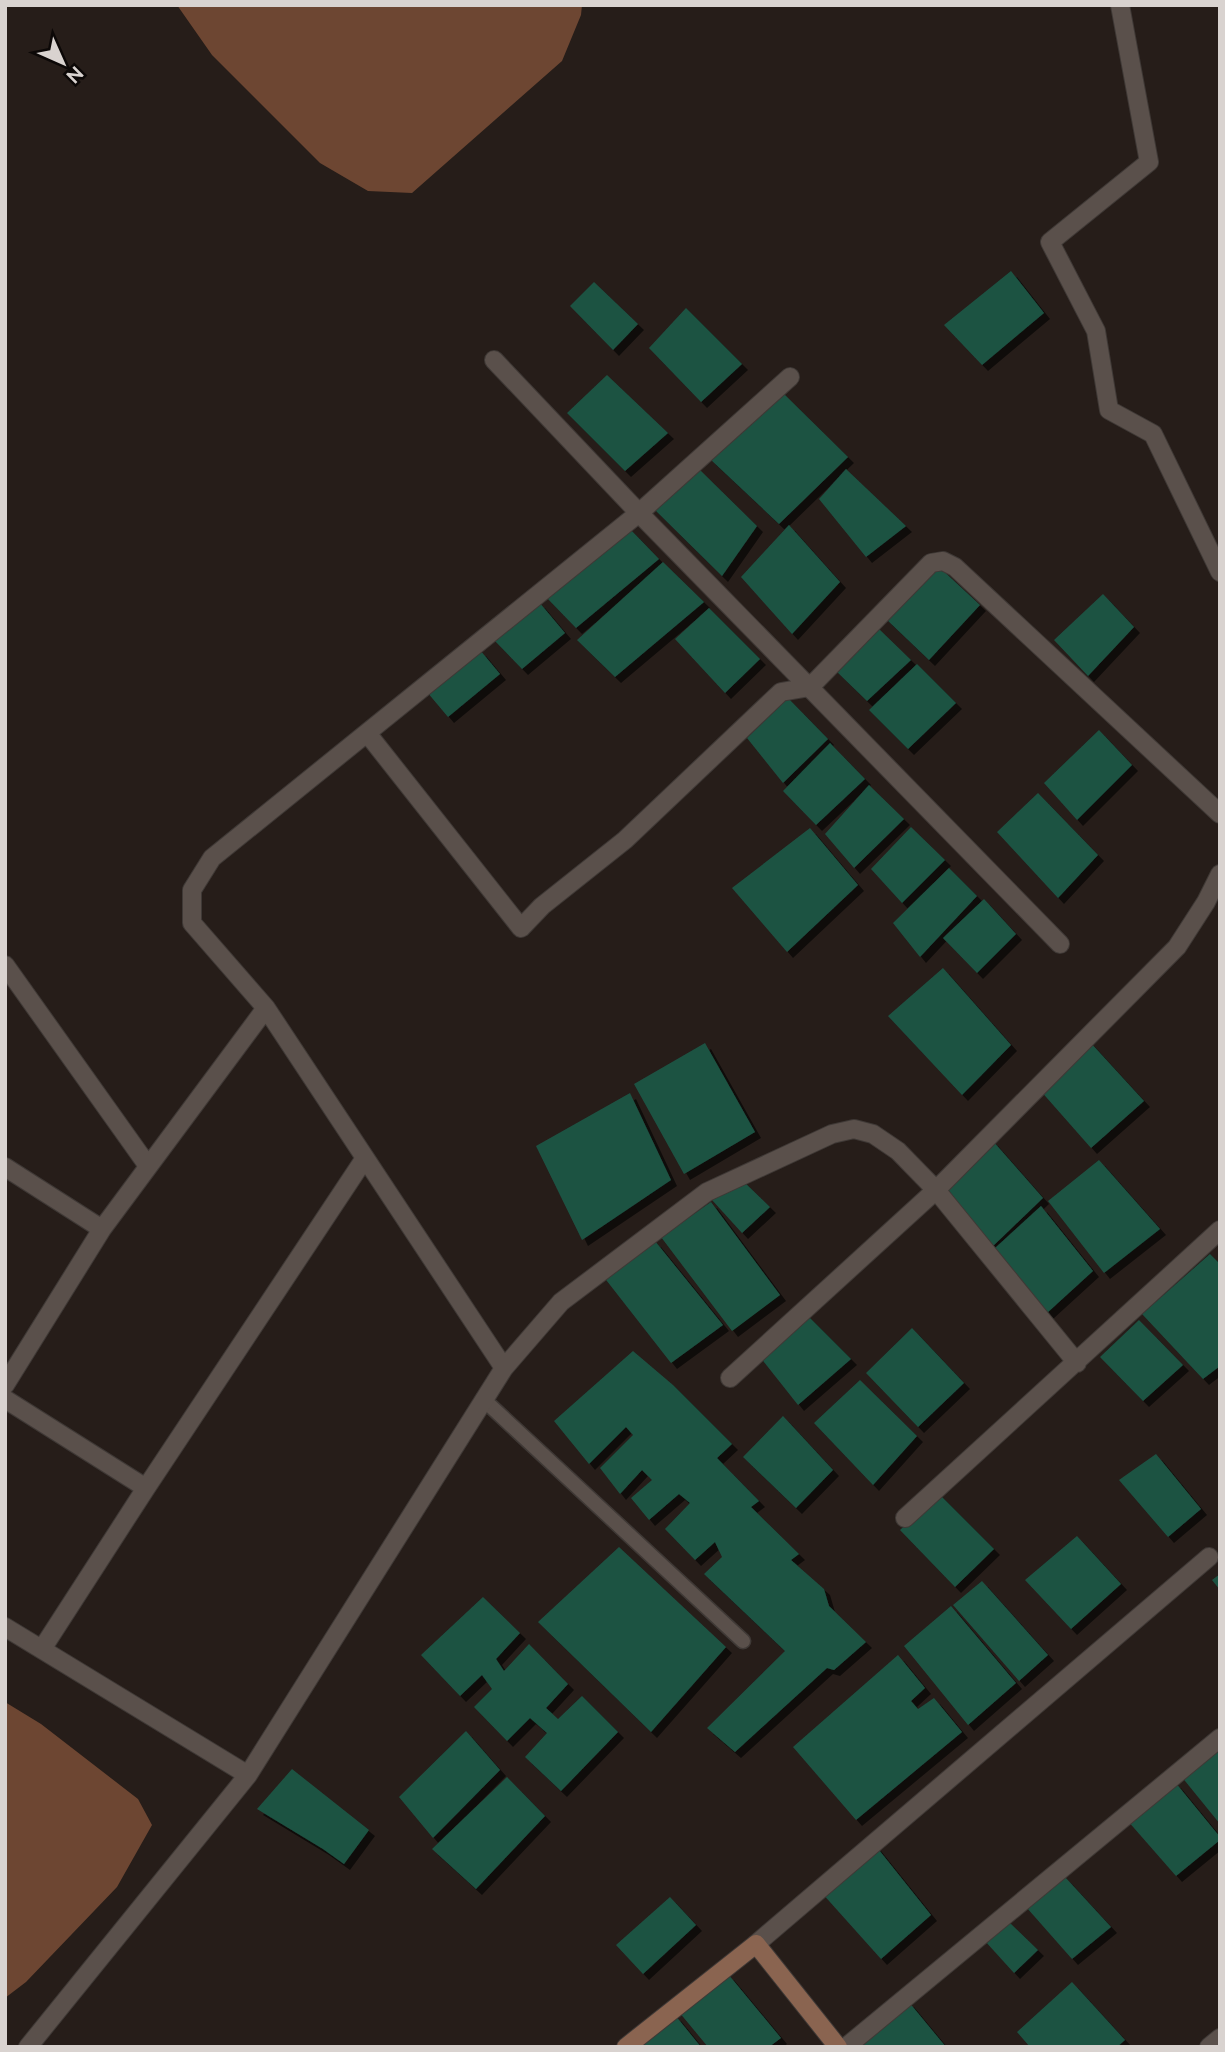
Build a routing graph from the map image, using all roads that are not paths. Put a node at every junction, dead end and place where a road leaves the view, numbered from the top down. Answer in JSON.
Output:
{"nodes":[{"id":1,"x":1120,"y":5,"type":"edge"},
{"id":2,"x":494,"y":360,"type":"dead end"},
{"id":3,"x":790,"y":377,"type":"dead end"},
{"id":4,"x":639,"y":513,"type":"junction"},
{"id":5,"x":1220,"y":572,"type":"edge"},
{"id":6,"x":810,"y":687,"type":"junction"},
{"id":7,"x":367,"y":733,"type":"junction"},
{"id":8,"x":1220,"y":814,"type":"edge"},
{"id":9,"x":1220,"y":874,"type":"edge"},
{"id":10,"x":1060,"y":944,"type":"dead end"},
{"id":11,"x":5,"y":965,"type":"edge"},
{"id":12,"x":266,"y":1008,"type":"junction"},
{"id":13,"x":365,"y":1158,"type":"junction"},
{"id":14,"x":148,"y":1166,"type":"junction"},
{"id":15,"x":5,"y":1167,"type":"edge"},
{"id":16,"x":936,"y":1190,"type":"junction"},
{"id":17,"x":102,"y":1229,"type":"junction"},
{"id":18,"x":1220,"y":1230,"type":"edge"},
{"id":19,"x":1077,"y":1363,"type":"junction"},
{"id":20,"x":504,"y":1368,"type":"junction"},
{"id":21,"x":730,"y":1378,"type":"dead end"},
{"id":22,"x":5,"y":1385,"type":"edge"},
{"id":23,"x":5,"y":1399,"type":"edge"},
{"id":24,"x":483,"y":1399,"type":"junction"},
{"id":25,"x":146,"y":1488,"type":"junction"},
{"id":26,"x":905,"y":1518,"type":"dead end"},
{"id":27,"x":1209,"y":1557,"type":"dead end"},
{"id":28,"x":5,"y":1627,"type":"edge"},
{"id":29,"x":743,"y":1641,"type":"dead end"},
{"id":30,"x":43,"y":1649,"type":"junction"},
{"id":31,"x":1220,"y":1738,"type":"edge"},
{"id":32,"x":248,"y":1775,"type":"junction"},
{"id":33,"x":756,"y":1944,"type":"junction"},
{"id":34,"x":1220,"y":2038,"type":"edge"},
{"id":35,"x":27,"y":2047,"type":"edge"},
{"id":36,"x":626,"y":2047,"type":"edge"},
{"id":37,"x":838,"y":2047,"type":"edge"},
{"id":38,"x":846,"y":2047,"type":"edge"},
{"id":39,"x":1209,"y":2047,"type":"edge"}],
"edges":[{"from":1,"to":5,"type":"street"},
{"from":2,"to":4,"type":"street"},
{"from":3,"to":4,"type":"street"},
{"from":4,"to":6,"type":"street"},
{"from":4,"to":7,"type":"street"},
{"from":6,"to":7,"type":"street"},
{"from":6,"to":8,"type":"street"},
{"from":6,"to":10,"type":"street"},
{"from":7,"to":12,"type":"street"},
{"from":9,"to":16,"type":"street"},
{"from":11,"to":14,"type":"street"},
{"from":12,"to":13,"type":"street"},
{"from":12,"to":14,"type":"street"},
{"from":13,"to":20,"type":"street"},
{"from":13,"to":25,"type":"street"},
{"from":14,"to":17,"type":"street"},
{"from":15,"to":17,"type":"street"},
{"from":16,"to":19,"type":"street"},
{"from":16,"to":20,"type":"street"},
{"from":16,"to":21,"type":"street"},
{"from":17,"to":22,"type":"street"},
{"from":18,"to":19,"type":"street"},
{"from":19,"to":26,"type":"street"},
{"from":20,"to":24,"type":"street"},
{"from":23,"to":25,"type":"street"},
{"from":24,"to":29,"type":"lane"},
{"from":24,"to":32,"type":"street"},
{"from":25,"to":30,"type":"street"},
{"from":27,"to":33,"type":"street"},
{"from":28,"to":30,"type":"street"},
{"from":30,"to":32,"type":"street"},
{"from":31,"to":38,"type":"street"},
{"from":32,"to":35,"type":"street"},
{"from":33,"to":36,"type":"street"},
{"from":33,"to":37,"type":"street"},
{"from":34,"to":39,"type":"street"}]}
